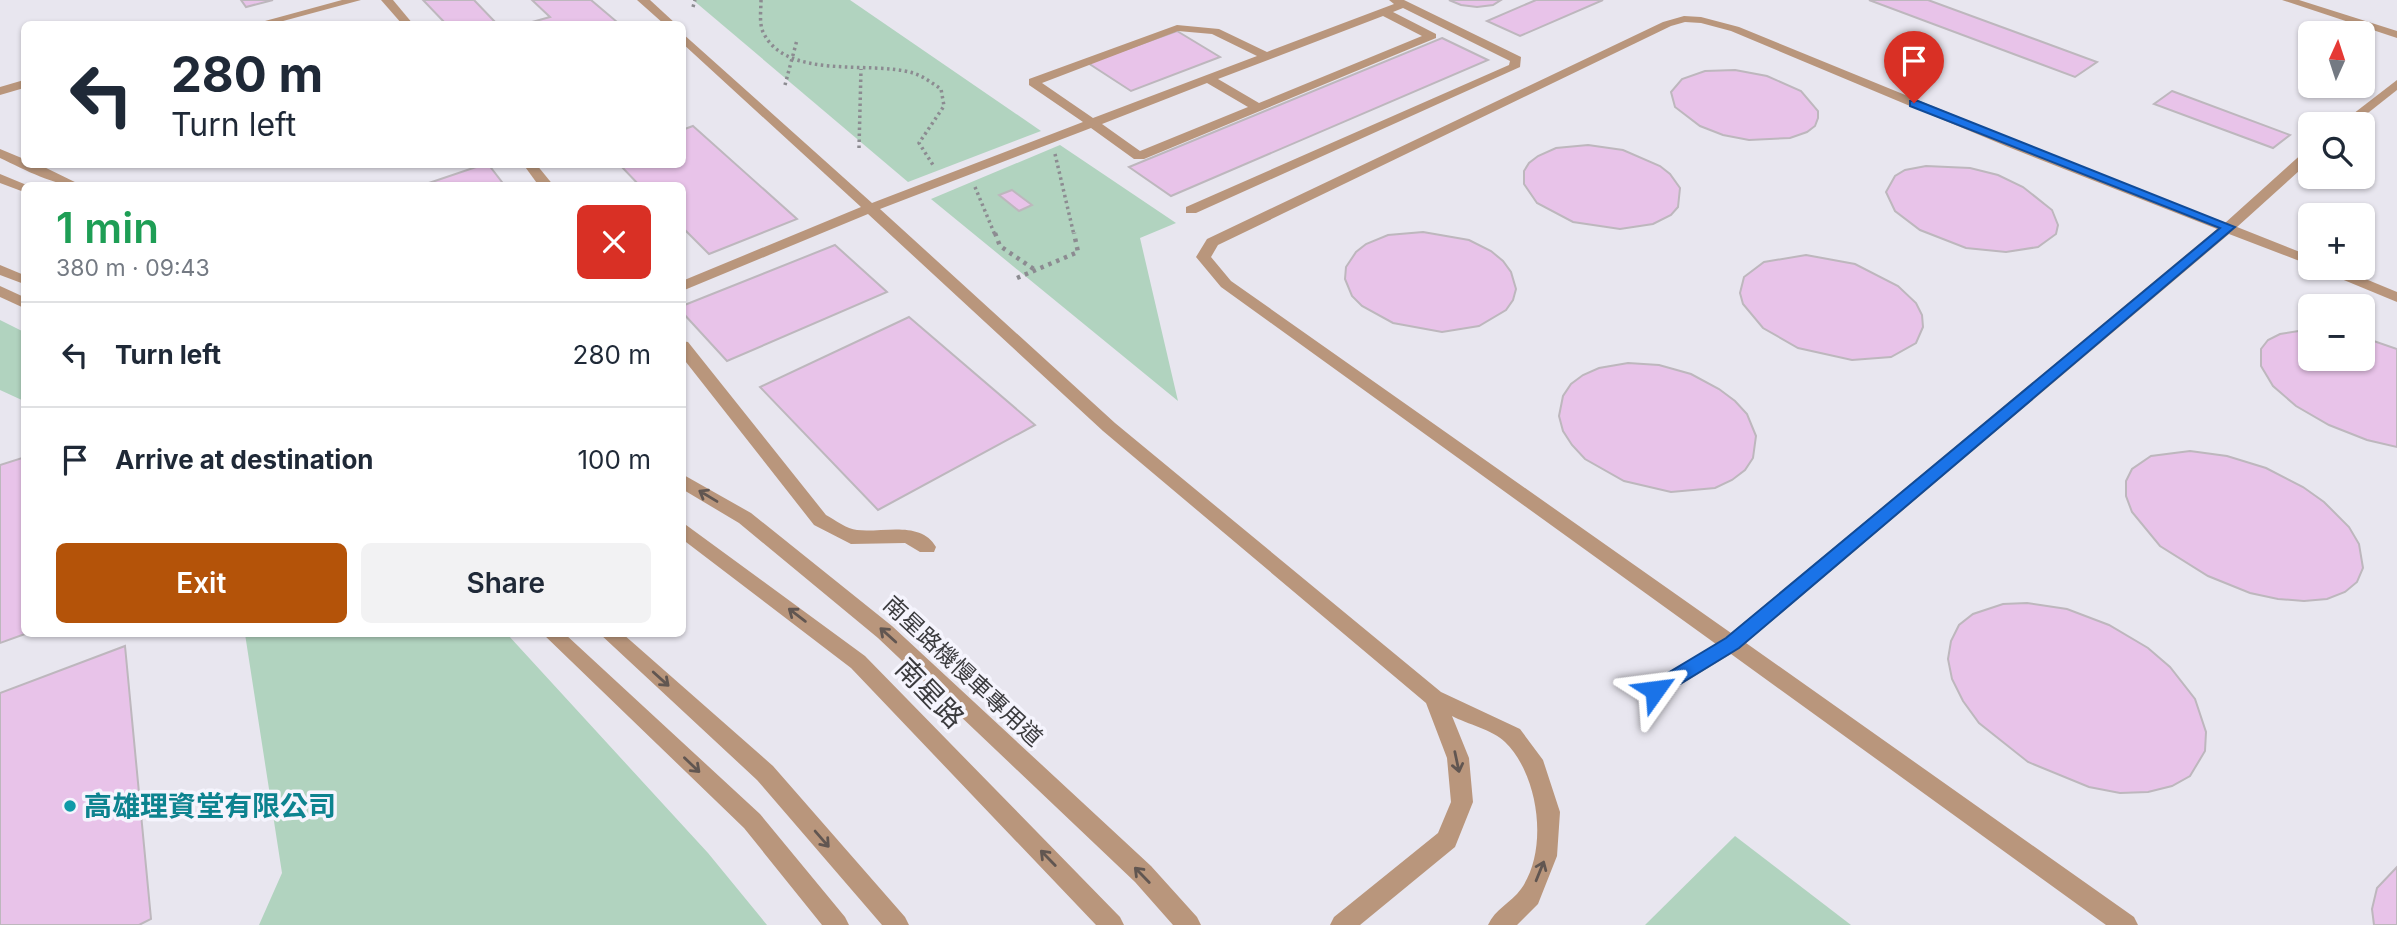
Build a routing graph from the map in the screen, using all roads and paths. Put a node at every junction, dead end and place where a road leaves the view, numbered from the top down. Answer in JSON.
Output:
{"nodes":[{"id":1,"x":387,"y":0,"type":"edge"},
{"id":2,"x":643,"y":0,"type":"edge"},
{"id":3,"x":695,"y":0,"type":"edge"},
{"id":4,"x":761,"y":0,"type":"edge"},
{"id":5,"x":2288,"y":0,"type":"edge"},
{"id":6,"x":351,"y":1,"type":"edge"},
{"id":7,"x":1399,"y":2,"type":"edge"},
{"id":8,"x":693,"y":7,"type":"dead end"},
{"id":9,"x":1384,"y":12,"type":"junction"},
{"id":10,"x":272,"y":21,"type":"edge"},
{"id":11,"x":405,"y":21,"type":"edge"},
{"id":12,"x":667,"y":21,"type":"edge"},
{"id":13,"x":2397,"y":34,"type":"edge"},
{"id":14,"x":686,"y":40,"type":"edge"},
{"id":15,"x":797,"y":40,"type":"dead end"},
{"id":16,"x":793,"y":57,"type":"junction"},
{"id":17,"x":1268,"y":57,"type":"junction"},
{"id":18,"x":861,"y":69,"type":"junction"},
{"id":19,"x":1210,"y":80,"type":"junction"},
{"id":20,"x":2397,"y":84,"type":"edge"},
{"id":21,"x":785,"y":85,"type":"dead end"},
{"id":22,"x":21,"y":86,"type":"edge"},
{"id":23,"x":0,"y":91,"type":"edge"},
{"id":24,"x":1259,"y":108,"type":"junction"},
{"id":25,"x":2361,"y":112,"type":"edge"},
{"id":26,"x":1089,"y":123,"type":"junction"},
{"id":27,"x":1053,"y":143,"type":"dead end"},
{"id":28,"x":859,"y":148,"type":"dead end"},
{"id":29,"x":0,"y":153,"type":"edge"},
{"id":30,"x":21,"y":162,"type":"edge"},
{"id":31,"x":2298,"y":165,"type":"edge"},
{"id":32,"x":936,"y":167,"type":"dead end"},
{"id":33,"x":34,"y":168,"type":"edge"},
{"id":34,"x":532,"y":168,"type":"edge"},
{"id":35,"x":971,"y":176,"type":"dead end"},
{"id":36,"x":0,"y":178,"type":"edge"},
{"id":37,"x":67,"y":182,"type":"edge"},
{"id":38,"x":544,"y":182,"type":"edge"},
{"id":39,"x":21,"y":187,"type":"edge"},
{"id":40,"x":871,"y":208,"type":"junction"},
{"id":41,"x":1191,"y":210,"type":"dead end"},
{"id":42,"x":2229,"y":227,"type":"junction"},
{"id":43,"x":2298,"y":256,"type":"edge"},
{"id":44,"x":0,"y":268,"type":"edge"},
{"id":45,"x":1035,"y":271,"type":"junction"},
{"id":46,"x":21,"y":278,"type":"edge"},
{"id":47,"x":1017,"y":278,"type":"dead end"},
{"id":48,"x":2356,"y":280,"type":"edge"},
{"id":49,"x":686,"y":285,"type":"edge"},
{"id":50,"x":0,"y":291,"type":"edge"},
{"id":51,"x":2397,"y":297,"type":"edge"},
{"id":52,"x":21,"y":302,"type":"edge"},
{"id":53,"x":686,"y":351,"type":"edge"},
{"id":54,"x":686,"y":482,"type":"edge"},
{"id":55,"x":686,"y":532,"type":"edge"},
{"id":56,"x":927,"y":547,"type":"dead end"},
{"id":57,"x":557,"y":637,"type":"edge"},
{"id":58,"x":613,"y":637,"type":"edge"},
{"id":59,"x":1733,"y":643,"type":"junction"},
{"id":60,"x":1655,"y":690,"type":"dead end"},
{"id":61,"x":1434,"y":698,"type":"junction"},
{"id":62,"x":838,"y":925,"type":"edge"},
{"id":63,"x":897,"y":925,"type":"edge"},
{"id":64,"x":1112,"y":925,"type":"edge"},
{"id":65,"x":1189,"y":925,"type":"edge"},
{"id":66,"x":1342,"y":925,"type":"edge"},
{"id":67,"x":1500,"y":925,"type":"edge"},
{"id":68,"x":2126,"y":925,"type":"edge"}],
"edges":[{"from":1,"to":11,"type":"street"},
{"from":2,"to":12,"type":"street"},
{"from":3,"to":8,"type":"path"},
{"from":4,"to":16,"type":"path"},
{"from":5,"to":13,"type":"street"},
{"from":6,"to":10,"type":"street"},
{"from":7,"to":9,"type":"street"},
{"from":7,"to":41,"type":"street"},
{"from":9,"to":17,"type":"street"},
{"from":9,"to":24,"type":"street"},
{"from":14,"to":40,"type":"street"},
{"from":15,"to":16,"type":"path"},
{"from":16,"to":18,"type":"path"},
{"from":16,"to":21,"type":"path"},
{"from":17,"to":19,"type":"street"},
{"from":17,"to":26,"type":"street"},
{"from":18,"to":28,"type":"path"},
{"from":18,"to":32,"type":"path"},
{"from":19,"to":24,"type":"street"},
{"from":19,"to":26,"type":"street"},
{"from":20,"to":25,"type":"street"},
{"from":22,"to":23,"type":"street"},
{"from":24,"to":26,"type":"street"},
{"from":26,"to":40,"type":"street"},
{"from":27,"to":45,"type":"path"},
{"from":29,"to":30,"type":"street"},
{"from":31,"to":42,"type":"street"},
{"from":33,"to":37,"type":"street"},
{"from":34,"to":38,"type":"street"},
{"from":35,"to":45,"type":"path"},
{"from":36,"to":39,"type":"street"},
{"from":40,"to":49,"type":"street"},
{"from":40,"to":61,"type":"street"},
{"from":42,"to":43,"type":"street"},
{"from":42,"to":59,"type":"street"},
{"from":42,"to":59,"type":"street"},
{"from":44,"to":46,"type":"street"},
{"from":45,"to":47,"type":"path"},
{"from":48,"to":51,"type":"street"},
{"from":50,"to":52,"type":"street"},
{"from":53,"to":56,"type":"street"},
{"from":65,"to":54,"type":"street","name":"南星路機慢車專用道","one_way":true},
{"from":64,"to":55,"type":"street","name":"南星路","one_way":true},
{"from":57,"to":62,"type":"street","one_way":true},
{"from":58,"to":63,"type":"street","one_way":true},
{"from":59,"to":60,"type":"street"},
{"from":59,"to":68,"type":"street"},
{"from":61,"to":66,"type":"street","one_way":true},
{"from":67,"to":61,"type":"street","one_way":true}]}
